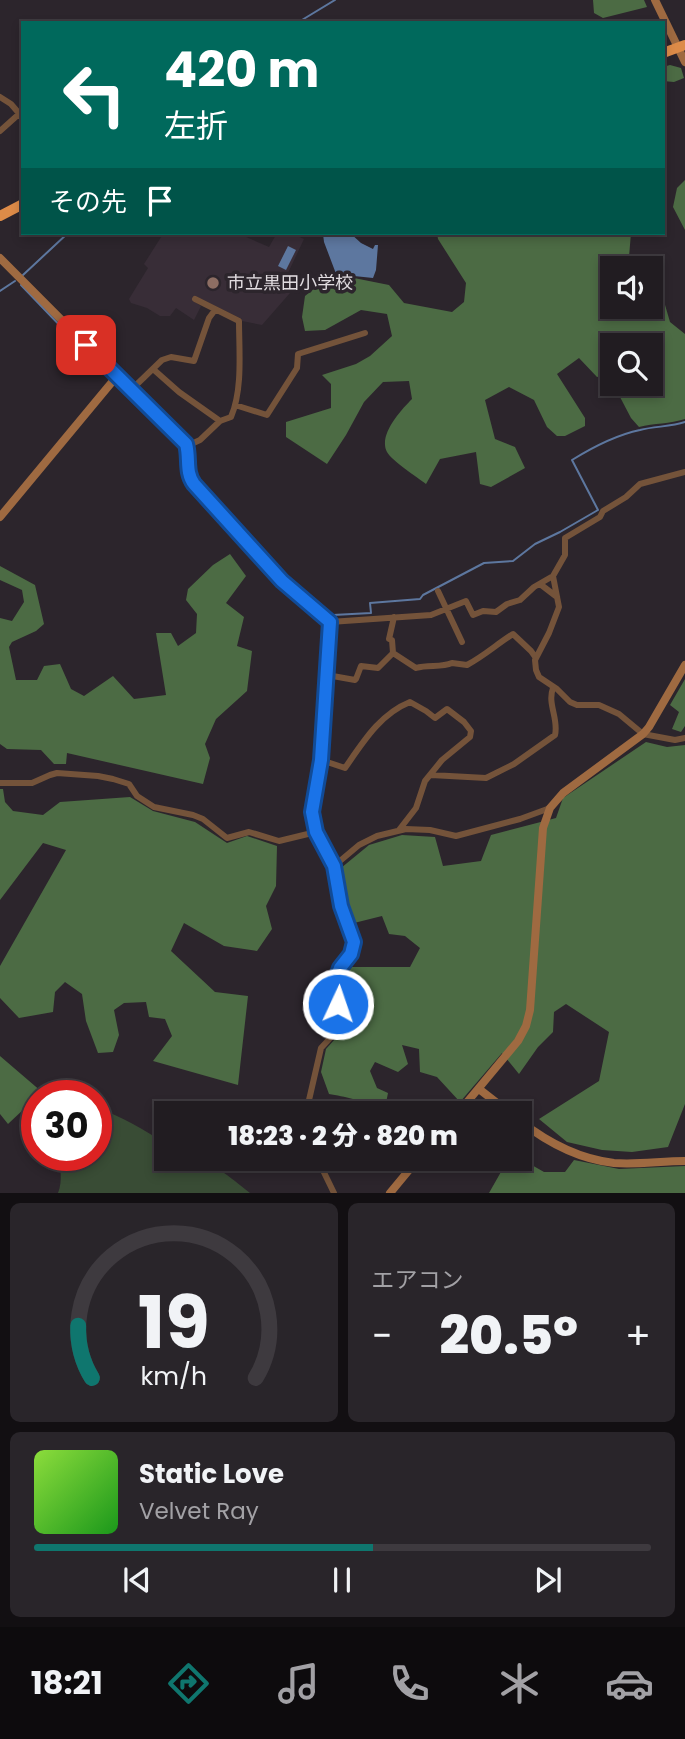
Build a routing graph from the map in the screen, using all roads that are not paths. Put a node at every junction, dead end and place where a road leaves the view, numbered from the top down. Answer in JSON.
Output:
{"nodes":[{"id":1,"x":655,"y":0,"type":"edge"},
{"id":2,"x":682,"y":47,"type":"edge"},
{"id":3,"x":665,"y":52,"type":"edge"},
{"id":4,"x":685,"y":62,"type":"edge"},
{"id":5,"x":0,"y":97,"type":"edge"},
{"id":6,"x":21,"y":116,"type":"edge"},
{"id":7,"x":0,"y":131,"type":"edge"},
{"id":8,"x":21,"y":205,"type":"edge"},
{"id":9,"x":0,"y":216,"type":"edge"},
{"id":10,"x":0,"y":258,"type":"edge"},
{"id":11,"x":195,"y":299,"type":"dead end"},
{"id":12,"x":215,"y":310,"type":"junction"},
{"id":13,"x":365,"y":333,"type":"dead end"},
{"id":14,"x":153,"y":369,"type":"junction"},
{"id":15,"x":117,"y":376,"type":"junction"},
{"id":16,"x":132,"y":389,"type":"junction"},
{"id":17,"x":234,"y":405,"type":"junction"},
{"id":18,"x":220,"y":421,"type":"junction"},
{"id":19,"x":187,"y":446,"type":"junction"},
{"id":20,"x":685,"y":472,"type":"edge"},
{"id":21,"x":0,"y":517,"type":"edge"},
{"id":22,"x":553,"y":576,"type":"junction"},
{"id":23,"x":540,"y":584,"type":"junction"},
{"id":24,"x":438,"y":591,"type":"dead end"},
{"id":25,"x":558,"y":597,"type":"junction"},
{"id":26,"x":446,"y":610,"type":"junction"},
{"id":27,"x":394,"y":617,"type":"junction"},
{"id":28,"x":330,"y":622,"type":"junction"},
{"id":29,"x":462,"y":642,"type":"dead end"},
{"id":30,"x":393,"y":653,"type":"junction"},
{"id":31,"x":536,"y":658,"type":"junction"},
{"id":32,"x":685,"y":665,"type":"edge"},
{"id":33,"x":327,"y":675,"type":"junction"},
{"id":34,"x":553,"y":688,"type":"junction"},
{"id":35,"x":643,"y":734,"type":"junction"},
{"id":36,"x":685,"y":738,"type":"edge"},
{"id":37,"x":321,"y":760,"type":"junction"},
{"id":38,"x":431,"y":775,"type":"junction"},
{"id":39,"x":0,"y":783,"type":"edge"},
{"id":40,"x":550,"y":808,"type":"junction"},
{"id":41,"x":399,"y":831,"type":"junction"},
{"id":42,"x":316,"y":832,"type":"junction"},
{"id":43,"x":334,"y":866,"type":"junction"},
{"id":44,"x":479,"y":1089,"type":"junction"},
{"id":45,"x":309,"y":1101,"type":"edge"},
{"id":46,"x":468,"y":1101,"type":"edge"},
{"id":47,"x":494,"y":1101,"type":"edge"},
{"id":48,"x":532,"y":1129,"type":"edge"},
{"id":49,"x":685,"y":1161,"type":"edge"},
{"id":50,"x":323,"y":1171,"type":"edge"},
{"id":51,"x":408,"y":1171,"type":"edge"},
{"id":52,"x":334,"y":1193,"type":"edge"},
{"id":53,"x":390,"y":1193,"type":"edge"}],
"edges":[{"from":1,"to":2,"type":"street"},
{"from":2,"to":3,"type":"highway"},
{"from":2,"to":4,"type":"street"},
{"from":5,"to":6,"type":"street"},
{"from":6,"to":7,"type":"street"},
{"from":8,"to":9,"type":"highway"},
{"from":10,"to":15,"type":"street"},
{"from":11,"to":12,"type":"street"},
{"from":12,"to":14,"type":"street"},
{"from":12,"to":17,"type":"street"},
{"from":13,"to":17,"type":"street"},
{"from":14,"to":16,"type":"street"},
{"from":14,"to":18,"type":"street"},
{"from":15,"to":16,"type":"street"},
{"from":15,"to":21,"type":"street"},
{"from":16,"to":19,"type":"street"},
{"from":17,"to":18,"type":"street"},
{"from":18,"to":19,"type":"street"},
{"from":19,"to":28,"type":"street"},
{"from":20,"to":22,"type":"street"},
{"from":22,"to":23,"type":"street"},
{"from":22,"to":25,"type":"street"},
{"from":23,"to":25,"type":"street"},
{"from":23,"to":26,"type":"street"},
{"from":24,"to":26,"type":"street"},
{"from":25,"to":31,"type":"street"},
{"from":26,"to":27,"type":"street"},
{"from":26,"to":29,"type":"street"},
{"from":27,"to":28,"type":"street"},
{"from":27,"to":30,"type":"street"},
{"from":28,"to":33,"type":"street"},
{"from":30,"to":31,"type":"street"},
{"from":30,"to":33,"type":"street"},
{"from":31,"to":34,"type":"street"},
{"from":32,"to":35,"type":"street"},
{"from":33,"to":37,"type":"street"},
{"from":34,"to":35,"type":"street"},
{"from":34,"to":38,"type":"street"},
{"from":35,"to":36,"type":"street"},
{"from":35,"to":40,"type":"street"},
{"from":37,"to":38,"type":"street"},
{"from":37,"to":42,"type":"street"},
{"from":38,"to":41,"type":"street"},
{"from":39,"to":42,"type":"street"},
{"from":40,"to":41,"type":"street"},
{"from":40,"to":44,"type":"street"},
{"from":41,"to":43,"type":"street"},
{"from":42,"to":43,"type":"street"},
{"from":43,"to":45,"type":"street"},
{"from":44,"to":46,"type":"street"},
{"from":44,"to":47,"type":"street"},
{"from":48,"to":49,"type":"street"},
{"from":50,"to":52,"type":"street"},
{"from":51,"to":53,"type":"street"}]}
